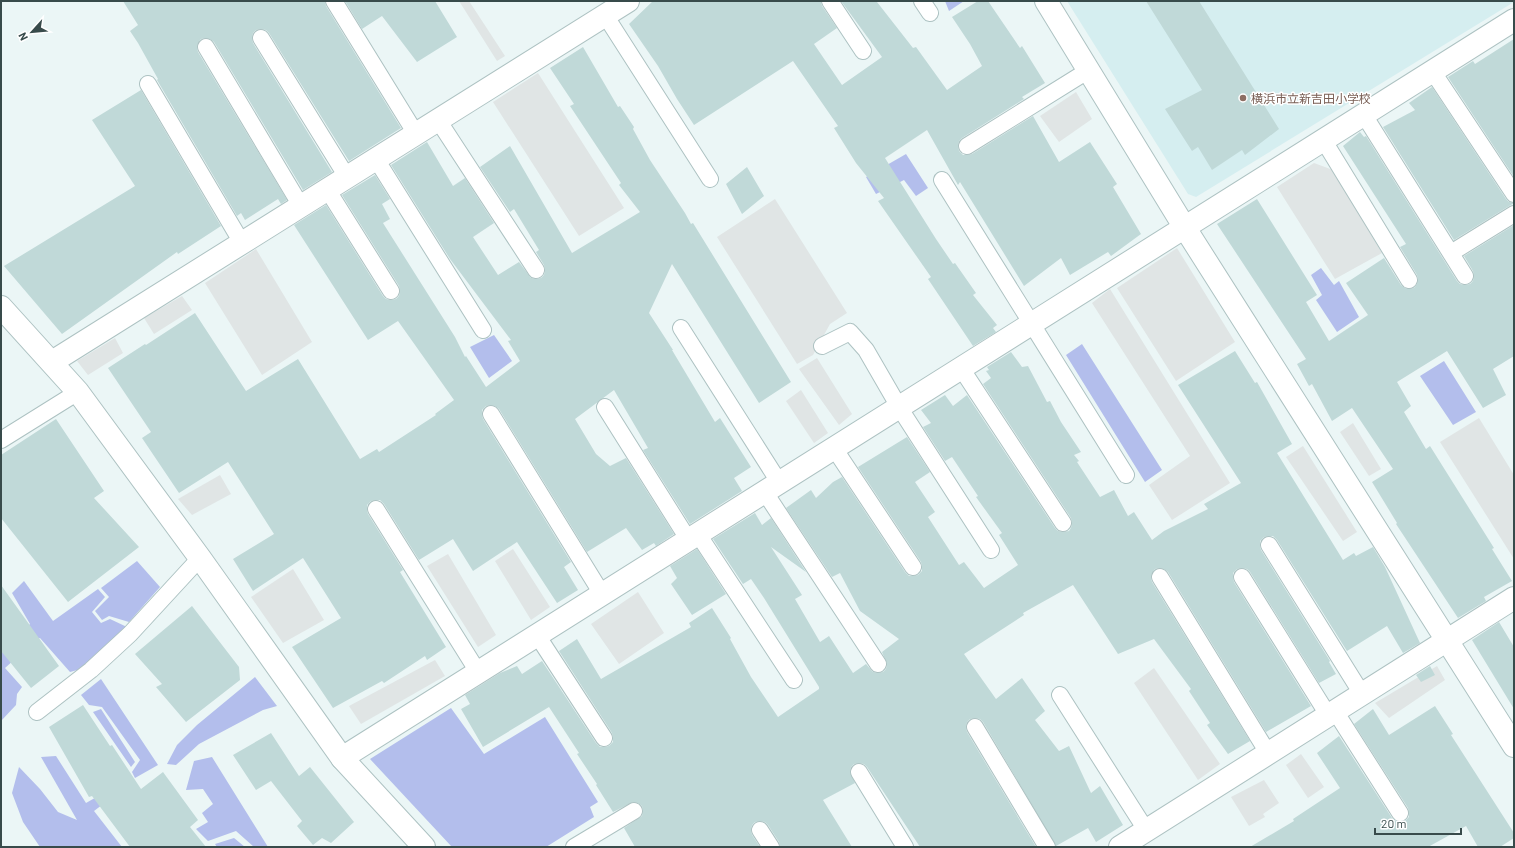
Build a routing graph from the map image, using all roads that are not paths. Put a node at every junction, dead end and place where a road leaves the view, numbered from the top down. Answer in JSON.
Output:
{"nodes":[{"id":1,"x":334,"y":1,"type":"edge"},
{"id":2,"x":830,"y":1,"type":"edge"},
{"id":3,"x":1046,"y":1,"type":"edge"},
{"id":4,"x":613,"y":7,"type":"edge"},
{"id":5,"x":1514,"y":20,"type":"edge"},
{"id":6,"x":261,"y":38,"type":"dead end"},
{"id":7,"x":206,"y":47,"type":"dead end"},
{"id":8,"x":863,"y":52,"type":"dead end"},
{"id":9,"x":1089,"y":70,"type":"junction"},
{"id":10,"x":1433,"y":72,"type":"junction"},
{"id":11,"x":148,"y":84,"type":"dead end"},
{"id":12,"x":1364,"y":115,"type":"junction"},
{"id":13,"x":438,"y":120,"type":"junction"},
{"id":14,"x":416,"y":134,"type":"junction"},
{"id":15,"x":1324,"y":141,"type":"junction"},
{"id":16,"x":967,"y":146,"type":"dead end"},
{"id":17,"x":376,"y":160,"type":"junction"},
{"id":18,"x":346,"y":178,"type":"junction"},
{"id":19,"x":710,"y":179,"type":"dead end"},
{"id":20,"x":942,"y":180,"type":"dead end"},
{"id":21,"x":328,"y":189,"type":"junction"},
{"id":22,"x":1514,"y":194,"type":"edge"},
{"id":23,"x":301,"y":206,"type":"junction"},
{"id":24,"x":1514,"y":214,"type":"edge"},
{"id":25,"x":1185,"y":228,"type":"junction"},
{"id":26,"x":242,"y":243,"type":"junction"},
{"id":27,"x":1451,"y":253,"type":"junction"},
{"id":28,"x":536,"y":270,"type":"dead end"},
{"id":29,"x":1465,"y":276,"type":"dead end"},
{"id":30,"x":1408,"y":280,"type":"dead end"},
{"id":31,"x":391,"y":292,"type":"dead end"},
{"id":32,"x":1,"y":308,"type":"edge"},
{"id":33,"x":1031,"y":324,"type":"junction"},
{"id":34,"x":680,"y":328,"type":"dead end"},
{"id":35,"x":483,"y":330,"type":"dead end"},
{"id":36,"x":822,"y":346,"type":"dead end"},
{"id":37,"x":52,"y":362,"type":"junction"},
{"id":38,"x":961,"y":368,"type":"junction"},
{"id":39,"x":78,"y":392,"type":"junction"},
{"id":40,"x":605,"y":407,"type":"dead end"},
{"id":41,"x":899,"y":407,"type":"junction"},
{"id":42,"x":491,"y":414,"type":"dead end"},
{"id":43,"x":1,"y":440,"type":"edge"},
{"id":44,"x":834,"y":448,"type":"junction"},
{"id":45,"x":1126,"y":475,"type":"dead end"},
{"id":46,"x":772,"y":487,"type":"junction"},
{"id":47,"x":376,"y":509,"type":"dead end"},
{"id":48,"x":1063,"y":523,"type":"dead end"},
{"id":49,"x":693,"y":536,"type":"junction"},
{"id":50,"x":1269,"y":545,"type":"dead end"},
{"id":51,"x":991,"y":550,"type":"dead end"},
{"id":52,"x":200,"y":558,"type":"junction"},
{"id":53,"x":913,"y":567,"type":"dead end"},
{"id":54,"x":1160,"y":577,"type":"dead end"},
{"id":55,"x":1242,"y":577,"type":"dead end"},
{"id":56,"x":602,"y":594,"type":"junction"},
{"id":57,"x":1514,"y":598,"type":"edge"},
{"id":58,"x":536,"y":635,"type":"junction"},
{"id":59,"x":1448,"y":639,"type":"junction"},
{"id":60,"x":878,"y":664,"type":"dead end"},
{"id":61,"x":478,"y":672,"type":"junction"},
{"id":62,"x":794,"y":680,"type":"dead end"},
{"id":63,"x":1362,"y":694,"type":"junction"},
{"id":64,"x":1060,"y":695,"type":"dead end"},
{"id":65,"x":37,"y":712,"type":"dead end"},
{"id":66,"x":1332,"y":713,"type":"junction"},
{"id":67,"x":975,"y":727,"type":"dead end"},
{"id":68,"x":604,"y":738,"type":"dead end"},
{"id":69,"x":1514,"y":746,"type":"edge"},
{"id":70,"x":1268,"y":753,"type":"junction"},
{"id":71,"x":342,"y":758,"type":"junction"},
{"id":72,"x":859,"y":772,"type":"dead end"},
{"id":73,"x":634,"y":812,"type":"dead end"},
{"id":74,"x":1400,"y":813,"type":"dead end"},
{"id":75,"x":760,"y":830,"type":"dead end"},
{"id":76,"x":1143,"y":838,"type":"edge"},
{"id":77,"x":424,"y":847,"type":"edge"},
{"id":78,"x":574,"y":847,"type":"edge"},
{"id":79,"x":771,"y":847,"type":"edge"},
{"id":80,"x":905,"y":847,"type":"edge"},
{"id":81,"x":1047,"y":847,"type":"edge"},
{"id":82,"x":1120,"y":847,"type":"edge"}],
"edges":[{"from":1,"to":14,"type":"lane"},
{"from":2,"to":8,"type":"lane"},
{"from":3,"to":9,"type":"street"},
{"from":4,"to":13,"type":"street"},
{"from":4,"to":19,"type":"lane"},
{"from":5,"to":10,"type":"street"},
{"from":6,"to":18,"type":"lane"},
{"from":7,"to":23,"type":"lane"},
{"from":9,"to":16,"type":"lane"},
{"from":9,"to":25,"type":"street"},
{"from":10,"to":12,"type":"street"},
{"from":10,"to":22,"type":"lane"},
{"from":11,"to":26,"type":"lane"},
{"from":12,"to":15,"type":"street"},
{"from":12,"to":27,"type":"lane"},
{"from":13,"to":14,"type":"street"},
{"from":13,"to":28,"type":"lane"},
{"from":14,"to":17,"type":"street"},
{"from":15,"to":25,"type":"street"},
{"from":15,"to":30,"type":"lane"},
{"from":17,"to":18,"type":"street"},
{"from":17,"to":35,"type":"lane"},
{"from":18,"to":21,"type":"street"},
{"from":20,"to":33,"type":"lane"},
{"from":21,"to":23,"type":"street"},
{"from":21,"to":31,"type":"lane"},
{"from":23,"to":26,"type":"street"},
{"from":24,"to":27,"type":"lane"},
{"from":25,"to":33,"type":"street"},
{"from":25,"to":59,"type":"street"},
{"from":26,"to":37,"type":"street"},
{"from":27,"to":29,"type":"lane"},
{"from":32,"to":37,"type":"street"},
{"from":33,"to":38,"type":"street"},
{"from":33,"to":45,"type":"lane"},
{"from":34,"to":46,"type":"lane"},
{"from":36,"to":41,"type":"lane"},
{"from":37,"to":39,"type":"street"},
{"from":38,"to":41,"type":"street"},
{"from":38,"to":48,"type":"lane"},
{"from":39,"to":43,"type":"lane"},
{"from":39,"to":52,"type":"street"},
{"from":40,"to":49,"type":"lane"},
{"from":41,"to":44,"type":"street"},
{"from":41,"to":51,"type":"lane"},
{"from":42,"to":56,"type":"lane"},
{"from":44,"to":46,"type":"street"},
{"from":44,"to":53,"type":"lane"},
{"from":46,"to":49,"type":"street"},
{"from":46,"to":60,"type":"lane"},
{"from":47,"to":61,"type":"lane"},
{"from":49,"to":56,"type":"street"},
{"from":49,"to":62,"type":"lane"},
{"from":50,"to":63,"type":"lane"},
{"from":52,"to":65,"type":"lane"},
{"from":52,"to":71,"type":"street"},
{"from":54,"to":70,"type":"lane"},
{"from":55,"to":66,"type":"lane"},
{"from":56,"to":58,"type":"street"},
{"from":57,"to":59,"type":"street"},
{"from":58,"to":61,"type":"street"},
{"from":58,"to":68,"type":"lane"},
{"from":59,"to":63,"type":"street"},
{"from":59,"to":69,"type":"street"},
{"from":61,"to":71,"type":"street"},
{"from":63,"to":66,"type":"street"},
{"from":64,"to":76,"type":"lane"},
{"from":66,"to":70,"type":"street"},
{"from":66,"to":74,"type":"lane"},
{"from":67,"to":81,"type":"lane"},
{"from":70,"to":76,"type":"street"},
{"from":71,"to":77,"type":"street"},
{"from":72,"to":80,"type":"lane"},
{"from":73,"to":78,"type":"lane"},
{"from":75,"to":79,"type":"lane"},
{"from":76,"to":82,"type":"street"}]}
